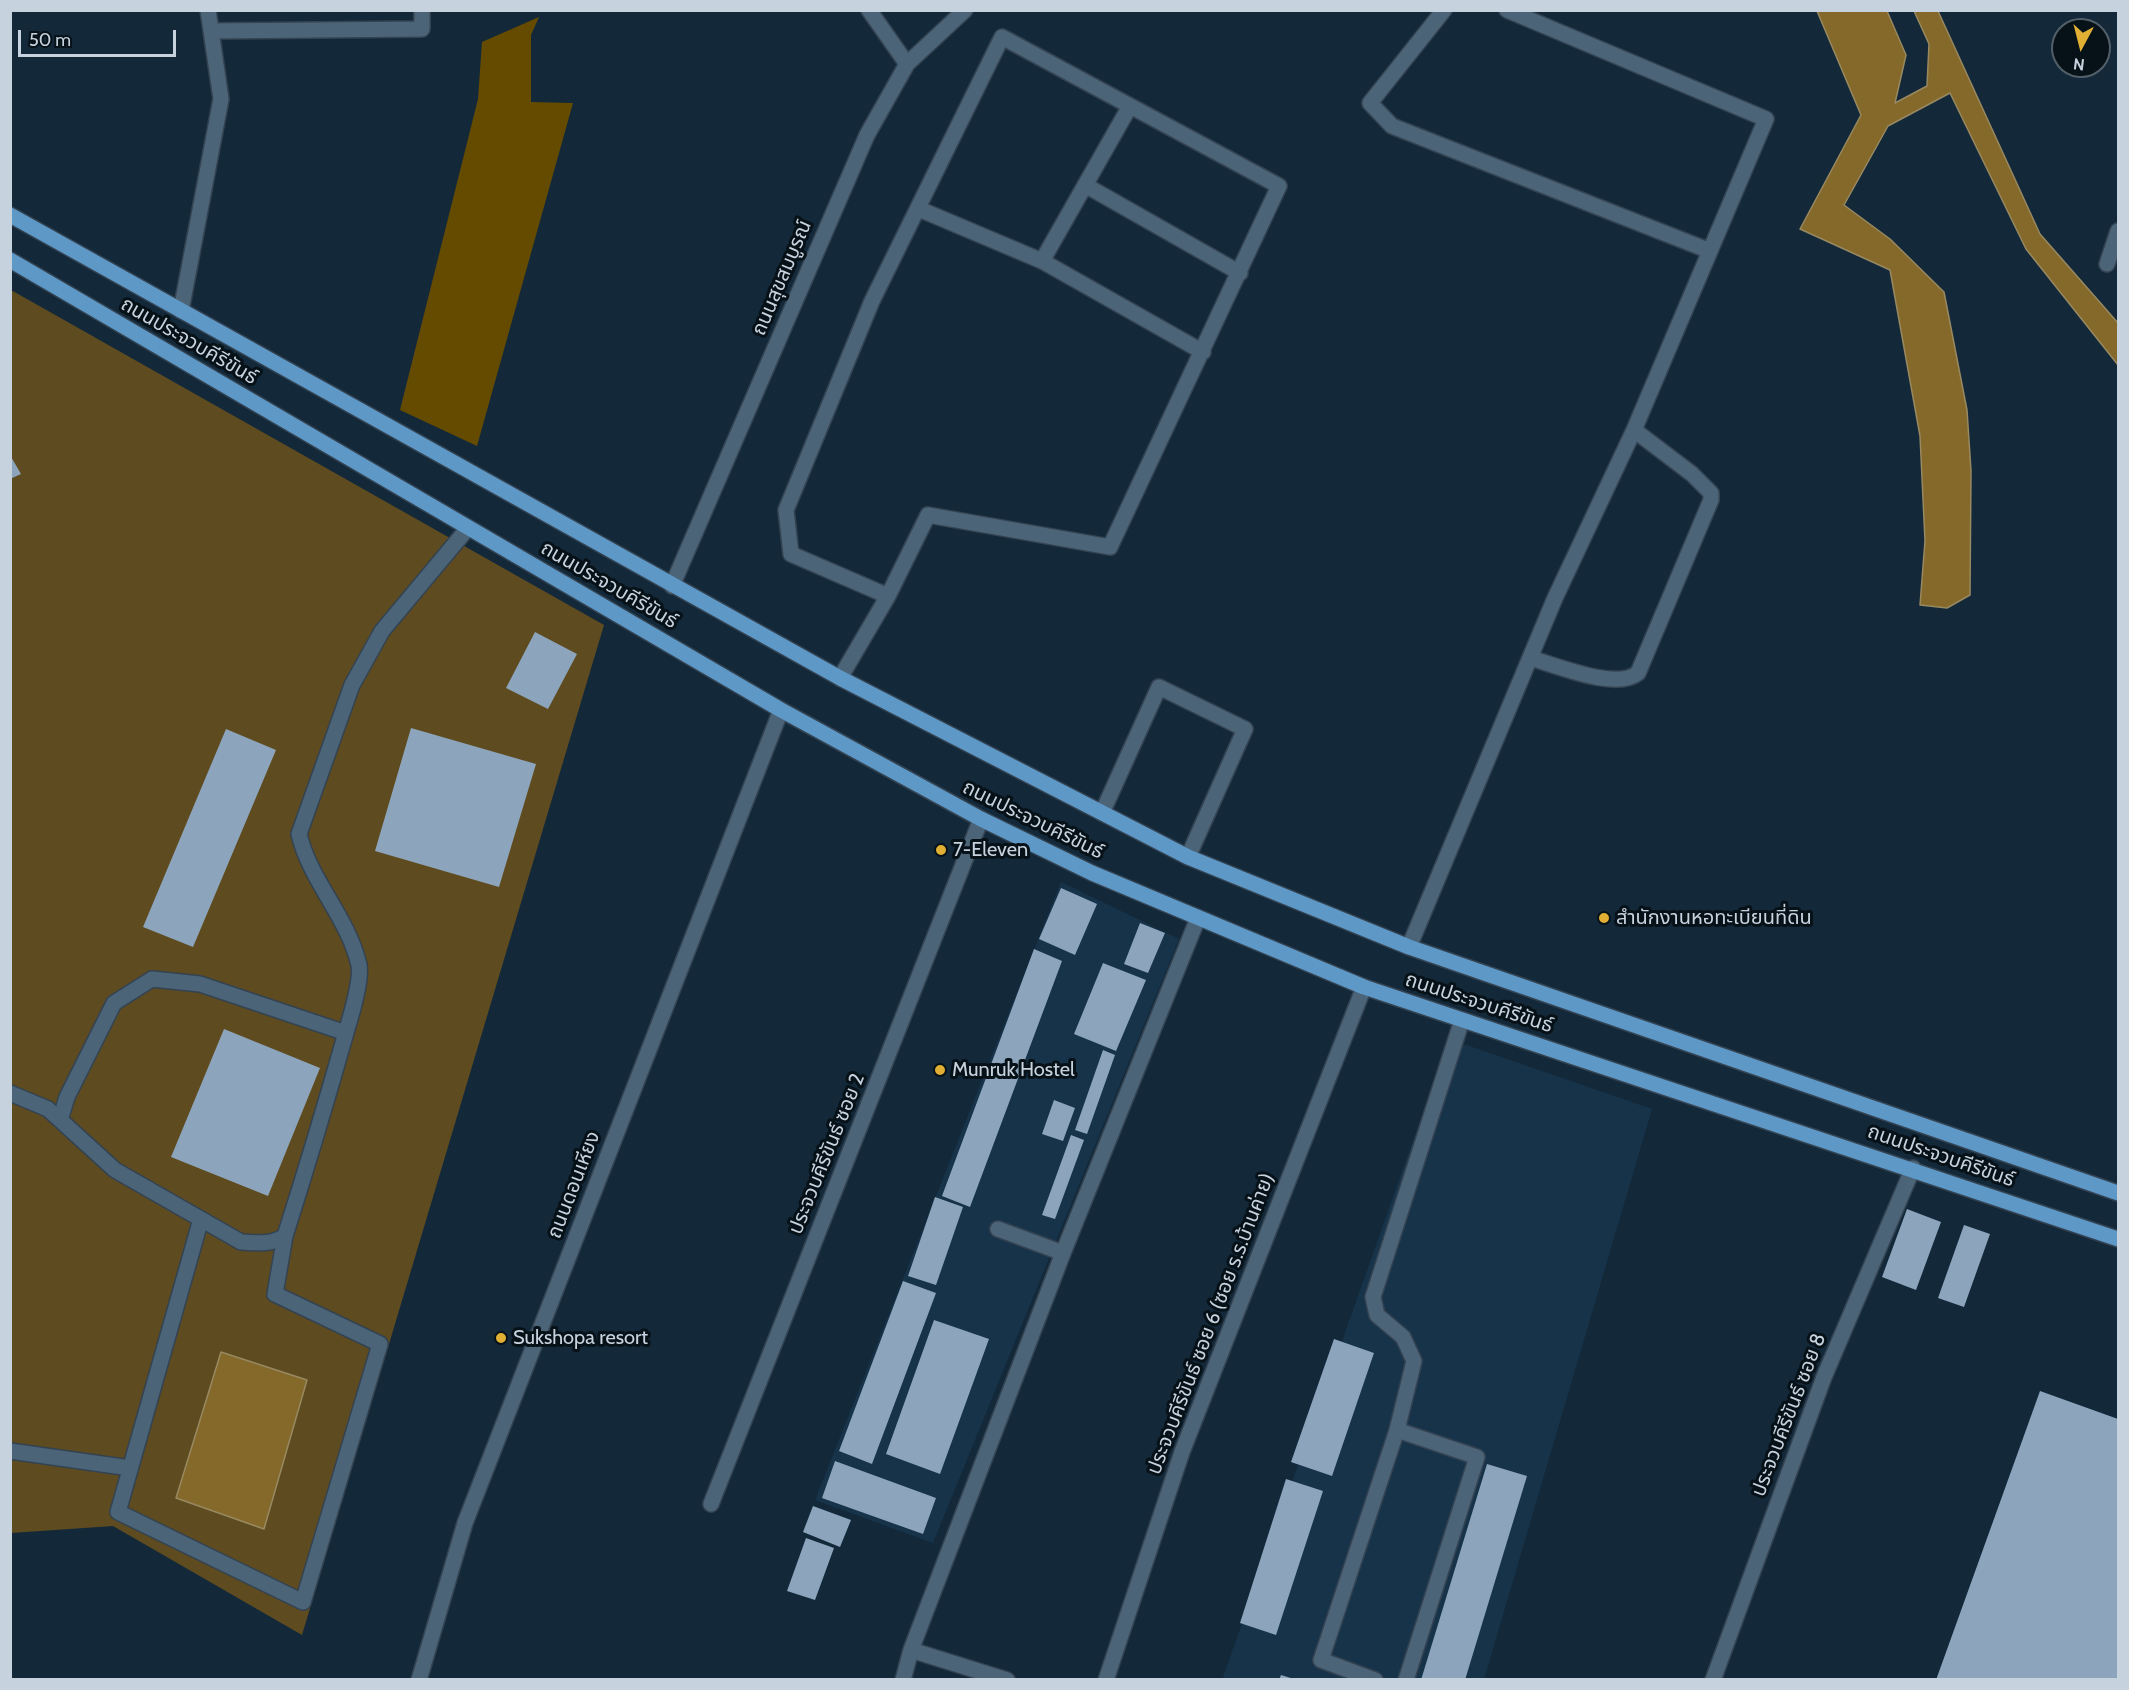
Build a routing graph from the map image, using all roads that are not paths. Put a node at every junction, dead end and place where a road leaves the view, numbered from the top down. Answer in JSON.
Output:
{"nodes":[{"id":1,"x":208,"y":10,"type":"edge"},
{"id":2,"x":422,"y":10,"type":"edge"},
{"id":3,"x":869,"y":10,"type":"edge"},
{"id":4,"x":965,"y":10,"type":"edge"},
{"id":5,"x":1444,"y":10,"type":"edge"},
{"id":6,"x":1507,"y":10,"type":"edge"},
{"id":7,"x":211,"y":31,"type":"junction"},
{"id":8,"x":907,"y":64,"type":"junction"},
{"id":9,"x":1130,"y":106,"type":"junction"},
{"id":10,"x":1085,"y":185,"type":"junction"},
{"id":11,"x":919,"y":209,"type":"junction"},
{"id":12,"x":10,"y":215,"type":"edge"},
{"id":13,"x":2118,"y":231,"type":"edge"},
{"id":14,"x":1710,"y":251,"type":"junction"},
{"id":15,"x":10,"y":260,"type":"edge"},
{"id":16,"x":1042,"y":261,"type":"junction"},
{"id":17,"x":2107,"y":264,"type":"dead end"},
{"id":18,"x":1240,"y":273,"type":"junction"},
{"id":19,"x":181,"y":310,"type":"junction"},
{"id":20,"x":1203,"y":352,"type":"junction"},
{"id":21,"x":1634,"y":430,"type":"junction"},
{"id":22,"x":468,"y":528,"type":"junction"},
{"id":23,"x":672,"y":586,"type":"junction"},
{"id":24,"x":888,"y":596,"type":"junction"},
{"id":25,"x":1530,"y":658,"type":"junction"},
{"id":26,"x":840,"y":678,"type":"junction"},
{"id":27,"x":781,"y":710,"type":"junction"},
{"id":28,"x":1102,"y":813,"type":"junction"},
{"id":29,"x":981,"y":819,"type":"junction"},
{"id":30,"x":1188,"y":856,"type":"junction"},
{"id":31,"x":1198,"y":918,"type":"junction"},
{"id":32,"x":1409,"y":947,"type":"junction"},
{"id":33,"x":1364,"y":987,"type":"junction"},
{"id":34,"x":1462,"y":1020,"type":"junction"},
{"id":35,"x":346,"y":1033,"type":"junction"},
{"id":36,"x":10,"y":1093,"type":"edge"},
{"id":37,"x":60,"y":1120,"type":"junction"},
{"id":38,"x":1913,"y":1168,"type":"junction"},
{"id":39,"x":2118,"y":1192,"type":"edge"},
{"id":40,"x":201,"y":1219,"type":"junction"},
{"id":41,"x":998,"y":1229,"type":"dead end"},
{"id":42,"x":285,"y":1236,"type":"junction"},
{"id":43,"x":2118,"y":1239,"type":"edge"},
{"id":44,"x":1063,"y":1253,"type":"junction"},
{"id":45,"x":1397,"y":1430,"type":"junction"},
{"id":46,"x":10,"y":1451,"type":"edge"},
{"id":47,"x":130,"y":1468,"type":"junction"},
{"id":48,"x":711,"y":1504,"type":"dead end"},
{"id":49,"x":910,"y":1650,"type":"junction"},
{"id":50,"x":419,"y":1680,"type":"edge"},
{"id":51,"x":903,"y":1680,"type":"edge"},
{"id":52,"x":1007,"y":1680,"type":"edge"},
{"id":53,"x":1106,"y":1680,"type":"edge"},
{"id":54,"x":1375,"y":1680,"type":"edge"},
{"id":55,"x":1406,"y":1680,"type":"edge"},
{"id":56,"x":1713,"y":1680,"type":"edge"}],
"edges":[{"from":1,"to":7,"type":"street"},
{"from":2,"to":7,"type":"street"},
{"from":3,"to":8,"type":"street"},
{"from":4,"to":8,"type":"street","name":"ถนนสุขสมบูรณ์"},
{"from":5,"to":14,"type":"street"},
{"from":6,"to":14,"type":"street"},
{"from":7,"to":19,"type":"street"},
{"from":8,"to":23,"type":"street","name":"ถนนสุขสมบูรณ์"},
{"from":9,"to":10,"type":"street"},
{"from":9,"to":11,"type":"street"},
{"from":9,"to":18,"type":"street"},
{"from":10,"to":16,"type":"street"},
{"from":10,"to":18,"type":"street"},
{"from":11,"to":16,"type":"street"},
{"from":11,"to":24,"type":"street"},
{"from":12,"to":19,"type":"main road","name":"ถนนประจวบคีรีขันธ์"},
{"from":13,"to":17,"type":"street"},
{"from":14,"to":21,"type":"street"},
{"from":15,"to":22,"type":"main road","name":"ถนนประจวบคีรีขันธ์"},
{"from":16,"to":20,"type":"street"},
{"from":18,"to":20,"type":"street"},
{"from":19,"to":23,"type":"main road","name":"ถนนประจวบคีรีขันธ์"},
{"from":20,"to":24,"type":"street"},
{"from":21,"to":25,"type":"street"},
{"from":21,"to":25,"type":"street"},
{"from":22,"to":27,"type":"main road","name":"ถนนประจวบคีรีขันธ์"},
{"from":22,"to":35,"type":"street"},
{"from":23,"to":26,"type":"main road","name":"ถนนประจวบคีรีขันธ์"},
{"from":24,"to":26,"type":"street"},
{"from":25,"to":32,"type":"street"},
{"from":26,"to":28,"type":"main road","name":"ถนนประจวบคีรีขันธ์"},
{"from":27,"to":29,"type":"main road","name":"ถนนประจวบคีรีขันธ์"},
{"from":27,"to":50,"type":"street","name":"ถนนดอนเหียง"},
{"from":28,"to":30,"type":"main road","name":"ถนนประจวบคีรีขันธ์"},
{"from":28,"to":30,"type":"street"},
{"from":29,"to":31,"type":"main road","name":"ถนนประจวบคีรีขันธ์"},
{"from":29,"to":48,"type":"street","name":"ประจวบคีรีขันธ์ ซอย 2"},
{"from":30,"to":32,"type":"main road","name":"ถนนประจวบคีรีขันธ์"},
{"from":31,"to":33,"type":"main road","name":"ถนนประจวบคีรีขันธ์"},
{"from":31,"to":44,"type":"street"},
{"from":32,"to":39,"type":"main road","name":"ถนนประจวบคีรีขันธ์"},
{"from":33,"to":34,"type":"main road","name":"ถนนประจวบคีรีขันธ์"},
{"from":33,"to":53,"type":"street","name":"ประจวบคีรีขันธ์ ซอย 6 (ซอย ร.ร.บ้านค่าย)"},
{"from":34,"to":38,"type":"main road","name":"ถนนประจวบคีรีขันธ์"},
{"from":34,"to":45,"type":"street"},
{"from":35,"to":37,"type":"street"},
{"from":35,"to":42,"type":"street"},
{"from":36,"to":37,"type":"street"},
{"from":37,"to":40,"type":"street"},
{"from":38,"to":43,"type":"main road","name":"ถนนประจวบคีรีขันธ์"},
{"from":38,"to":56,"type":"street","name":"ประจวบคีรีขันธ์ ซอย 8"},
{"from":40,"to":42,"type":"street"},
{"from":40,"to":47,"type":"street"},
{"from":41,"to":44,"type":"street"},
{"from":42,"to":47,"type":"street"},
{"from":44,"to":49,"type":"street"},
{"from":45,"to":54,"type":"street"},
{"from":45,"to":55,"type":"street"},
{"from":46,"to":47,"type":"street"},
{"from":49,"to":51,"type":"street"},
{"from":49,"to":52,"type":"street"}]}
